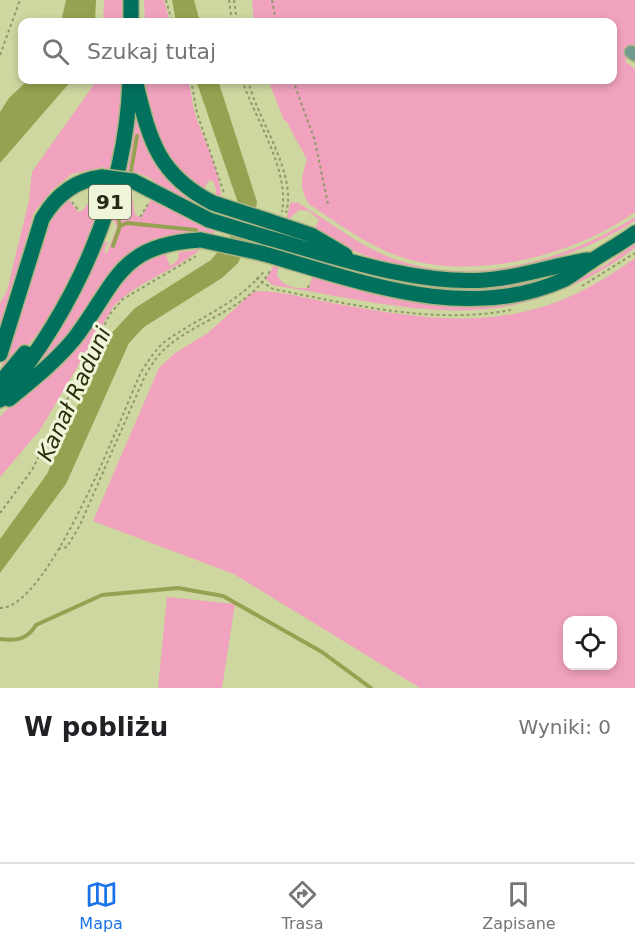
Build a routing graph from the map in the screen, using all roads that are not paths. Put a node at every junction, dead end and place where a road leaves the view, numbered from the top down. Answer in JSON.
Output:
{"nodes":[{"id":1,"x":131,"y":0,"type":"edge"},
{"id":2,"x":131,"y":18,"type":"edge"},
{"id":3,"x":131,"y":84,"type":"edge"},
{"id":4,"x":133,"y":84,"type":"edge"},
{"id":5,"x":635,"y":233,"type":"edge"},
{"id":6,"x":594,"y":259,"type":"junction"},
{"id":7,"x":355,"y":261,"type":"junction"},
{"id":8,"x":59,"y":315,"type":"junction"},
{"id":9,"x":0,"y":354,"type":"edge"},
{"id":10,"x":0,"y":383,"type":"edge"},
{"id":11,"x":0,"y":400,"type":"edge"},
{"id":12,"x":0,"y":406,"type":"edge"}],
"edges":[{"from":1,"to":2,"type":"main road"},
{"from":3,"to":8,"type":"main road","number":"91"},
{"from":4,"to":7,"type":"main road","bridge":true},
{"from":5,"to":6,"type":"main road"},
{"from":6,"to":7,"type":"main road"},
{"from":6,"to":12,"type":"main road","bridge":true},
{"from":7,"to":9,"type":"main road","bridge":true},
{"from":8,"to":10,"type":"main road","number":"91"},
{"from":8,"to":11,"type":"main road","number":"91"}]}
